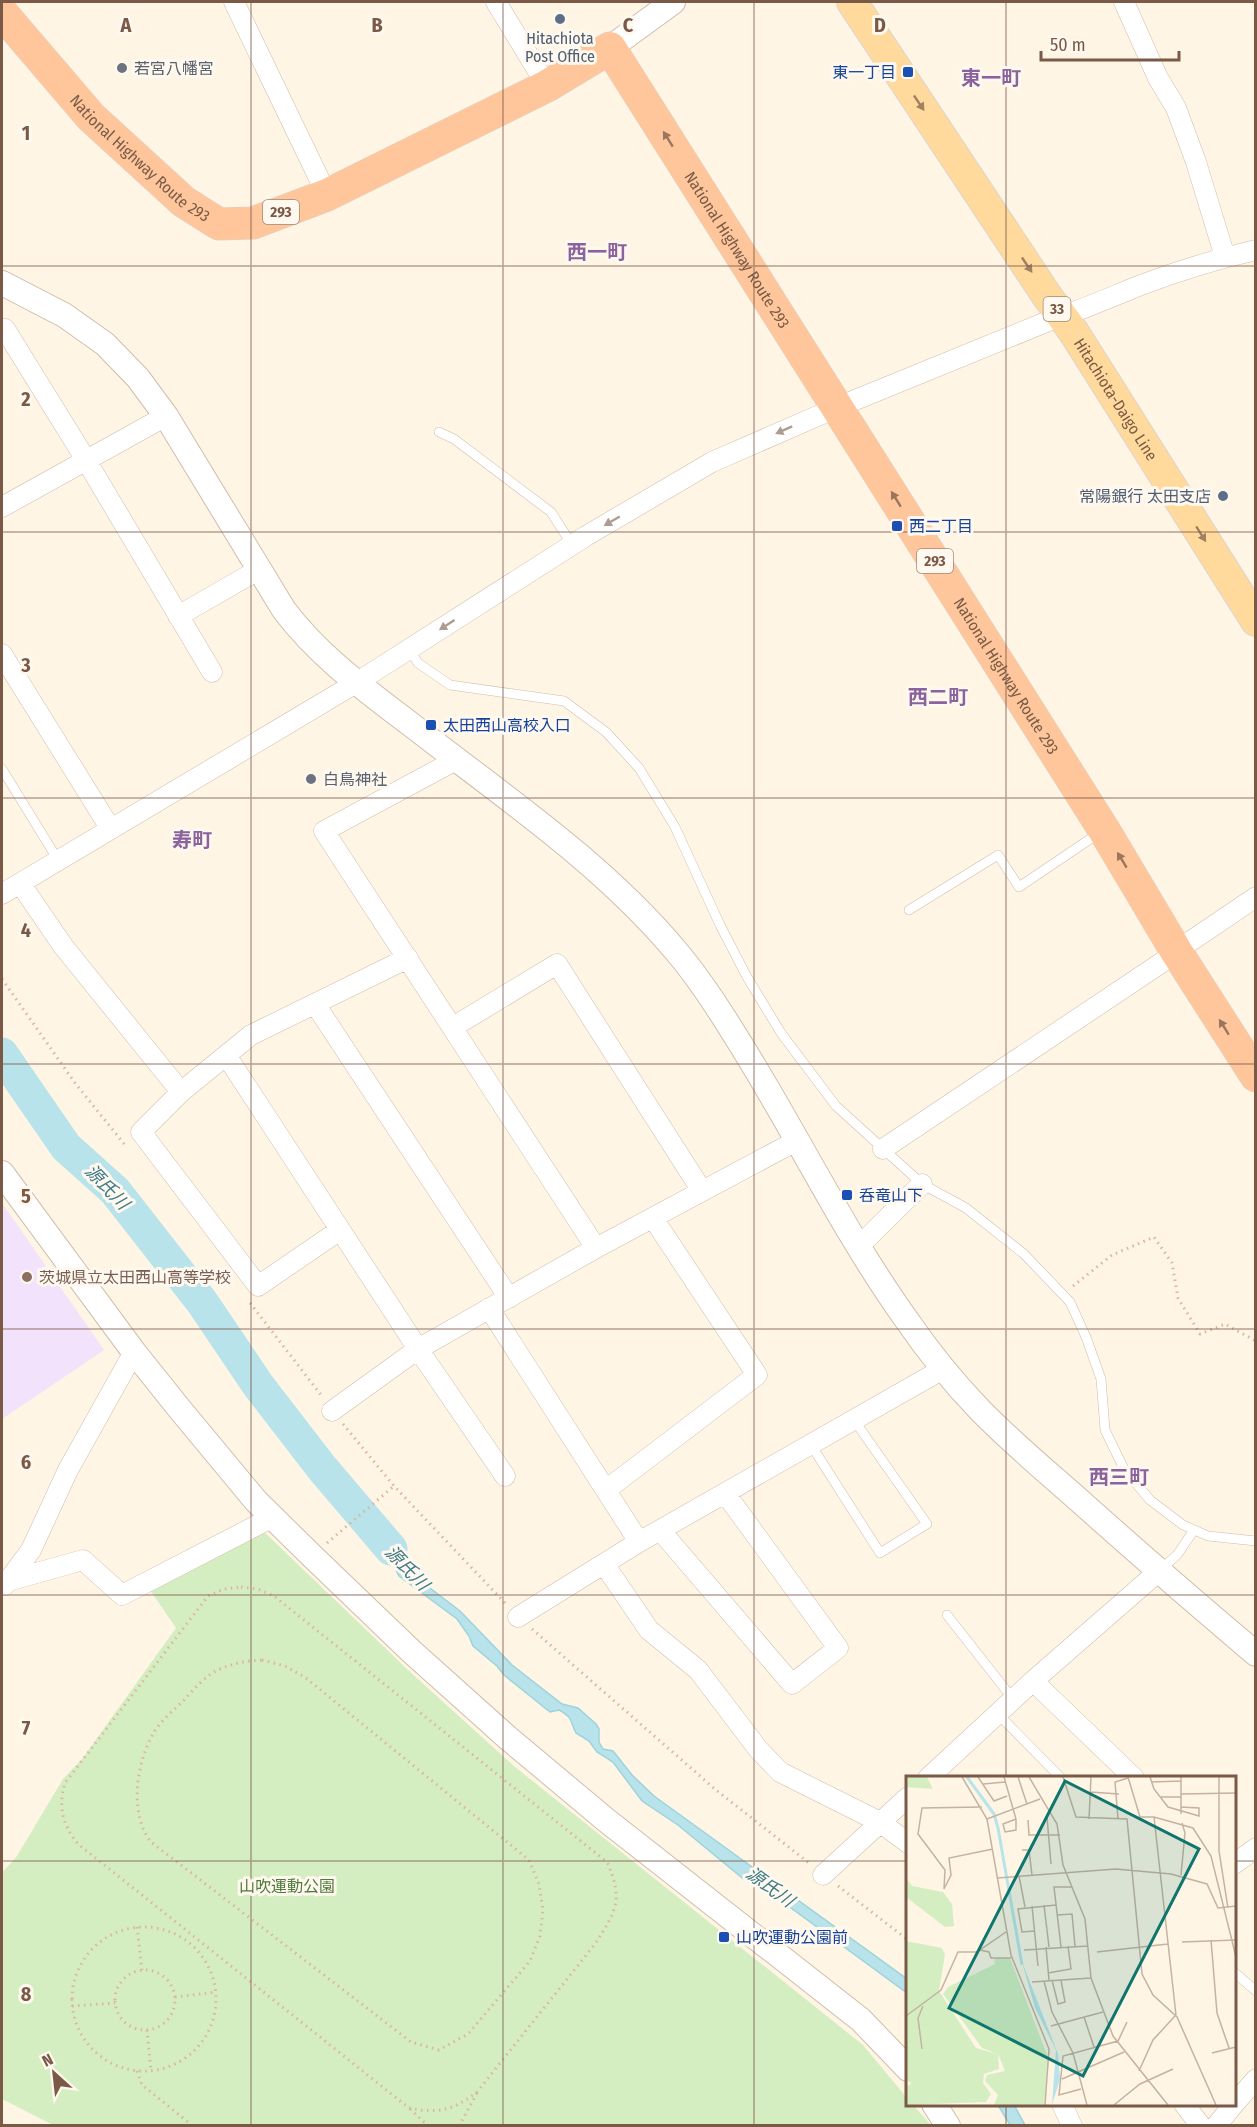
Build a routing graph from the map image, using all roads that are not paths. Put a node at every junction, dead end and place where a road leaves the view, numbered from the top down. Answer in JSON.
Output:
{"nodes":[{"id":1,"x":234,"y":2,"type":"edge"},
{"id":2,"x":496,"y":2,"type":"edge"},
{"id":3,"x":673,"y":2,"type":"edge"},
{"id":4,"x":852,"y":2,"type":"edge"},
{"id":5,"x":1124,"y":2,"type":"edge"},
{"id":6,"x":2,"y":13,"type":"edge"},
{"id":7,"x":610,"y":48,"type":"junction"},
{"id":8,"x":547,"y":86,"type":"junction"},
{"id":9,"x":327,"y":195,"type":"junction"},
{"id":10,"x":1256,"y":250,"type":"edge"},
{"id":11,"x":1225,"y":257,"type":"junction"},
{"id":12,"x":2,"y":283,"type":"edge"},
{"id":13,"x":1062,"y":316,"type":"junction"},
{"id":14,"x":5,"y":329,"type":"dead end"},
{"id":15,"x":838,"y":407,"type":"junction"},
{"id":16,"x":166,"y":417,"type":"junction"},
{"id":17,"x":439,"y":432,"type":"dead end"},
{"id":18,"x":86,"y":460,"type":"junction"},
{"id":19,"x":2,"y":507,"type":"edge"},
{"id":20,"x":572,"y":545,"type":"junction"},
{"id":21,"x":258,"y":570,"type":"junction"},
{"id":22,"x":178,"y":615,"type":"junction"},
{"id":23,"x":1256,"y":621,"type":"edge"},
{"id":24,"x":409,"y":649,"type":"junction"},
{"id":25,"x":2,"y":654,"type":"edge"},
{"id":26,"x":212,"y":672,"type":"dead end"},
{"id":27,"x":356,"y":683,"type":"junction"},
{"id":28,"x":456,"y":760,"type":"junction"},
{"id":29,"x":2,"y":770,"type":"edge"},
{"id":30,"x":110,"y":828,"type":"junction"},
{"id":31,"x":1104,"y":830,"type":"junction"},
{"id":32,"x":58,"y":860,"type":"junction"},
{"id":33,"x":20,"y":883,"type":"junction"},
{"id":34,"x":2,"y":894,"type":"edge"},
{"id":35,"x":1256,"y":897,"type":"edge"},
{"id":36,"x":909,"y":910,"type":"dead end"},
{"id":37,"x":1176,"y":951,"type":"junction"},
{"id":38,"x":408,"y":958,"type":"junction"},
{"id":39,"x":315,"y":1004,"type":"junction"},
{"id":40,"x":453,"y":1027,"type":"junction"},
{"id":41,"x":226,"y":1055,"type":"junction"},
{"id":42,"x":1256,"y":1076,"type":"edge"},
{"id":43,"x":181,"y":1092,"type":"junction"},
{"id":44,"x":798,"y":1140,"type":"junction"},
{"id":45,"x":884,"y":1149,"type":"junction"},
{"id":46,"x":2,"y":1173,"type":"edge"},
{"id":47,"x":922,"y":1184,"type":"junction"},
{"id":48,"x":702,"y":1191,"type":"junction"},
{"id":49,"x":653,"y":1218,"type":"junction"},
{"id":50,"x":340,"y":1230,"type":"junction"},
{"id":51,"x":858,"y":1247,"type":"junction"},
{"id":52,"x":596,"y":1248,"type":"junction"},
{"id":53,"x":509,"y":1298,"type":"junction"},
{"id":54,"x":489,"y":1308,"type":"junction"},
{"id":55,"x":418,"y":1349,"type":"junction"},
{"id":56,"x":134,"y":1352,"type":"junction"},
{"id":57,"x":943,"y":1369,"type":"junction"},
{"id":58,"x":332,"y":1411,"type":"road end"},
{"id":59,"x":854,"y":1420,"type":"junction"},
{"id":60,"x":811,"y":1445,"type":"junction"},
{"id":61,"x":505,"y":1476,"type":"dead end"},
{"id":62,"x":606,"y":1490,"type":"junction"},
{"id":63,"x":724,"y":1493,"type":"junction"},
{"id":64,"x":273,"y":1517,"type":"junction"},
{"id":65,"x":660,"y":1530,"type":"junction"},
{"id":66,"x":1194,"y":1530,"type":"junction"},
{"id":67,"x":1256,"y":1541,"type":"edge"},
{"id":68,"x":639,"y":1542,"type":"junction"},
{"id":69,"x":604,"y":1564,"type":"junction"},
{"id":70,"x":1159,"y":1571,"type":"junction"},
{"id":71,"x":5,"y":1586,"type":"edge"},
{"id":72,"x":947,"y":1615,"type":"dead end"},
{"id":73,"x":518,"y":1617,"type":"road end"},
{"id":74,"x":1256,"y":1654,"type":"edge"},
{"id":75,"x":1033,"y":1681,"type":"junction"},
{"id":76,"x":1013,"y":1699,"type":"junction"},
{"id":77,"x":998,"y":1714,"type":"junction"},
{"id":78,"x":930,"y":1776,"type":"edge"},
{"id":79,"x":1058,"y":1776,"type":"edge"},
{"id":80,"x":1132,"y":1776,"type":"edge"},
{"id":81,"x":906,"y":1799,"type":"edge"},
{"id":82,"x":880,"y":1822,"type":"junction"},
{"id":83,"x":906,"y":1842,"type":"edge"},
{"id":84,"x":1256,"y":1848,"type":"edge"},
{"id":85,"x":1236,"y":1863,"type":"edge"},
{"id":86,"x":823,"y":1875,"type":"road end"},
{"id":87,"x":1236,"y":1974,"type":"edge"},
{"id":88,"x":1256,"y":1991,"type":"edge"},
{"id":89,"x":906,"y":2067,"type":"edge"},
{"id":90,"x":1256,"y":2079,"type":"edge"},
{"id":91,"x":1236,"y":2102,"type":"edge"},
{"id":92,"x":935,"y":2106,"type":"edge"},
{"id":93,"x":1063,"y":2106,"type":"edge"},
{"id":94,"x":1186,"y":2106,"type":"edge"},
{"id":95,"x":1232,"y":2106,"type":"edge"},
{"id":96,"x":948,"y":2126,"type":"edge"},
{"id":97,"x":1072,"y":2126,"type":"edge"},
{"id":98,"x":1201,"y":2126,"type":"edge"},
{"id":99,"x":1216,"y":2126,"type":"edge"}],
"edges":[{"from":1,"to":9,"type":"street"},
{"from":2,"to":8,"type":"street"},
{"from":3,"to":7,"type":"street"},
{"from":4,"to":13,"type":"main road","name":"Hitachiota-Daigo Line","number":"33","one_way":true},
{"from":5,"to":11,"type":"street"},
{"from":6,"to":9,"type":"highway","name":"National Highway Route 293","number":"293"},
{"from":7,"to":8,"type":"highway","name":"National Highway Route 293","number":"293"},
{"from":15,"to":7,"type":"highway","name":"National Highway Route 293","number":"293","one_way":true},
{"from":8,"to":9,"type":"highway","name":"National Highway Route 293","number":"293"},
{"from":10,"to":11,"type":"street"},
{"from":11,"to":13,"type":"street"},
{"from":12,"to":16,"type":"street"},
{"from":13,"to":15,"type":"street"},
{"from":13,"to":23,"type":"main road","name":"Hitachiota-Daigo Line","number":"33","one_way":true},
{"from":14,"to":18,"type":"street"},
{"from":15,"to":20,"type":"street","one_way":true},
{"from":31,"to":15,"type":"highway","name":"National Highway Route 293","number":"293","one_way":true},
{"from":16,"to":18,"type":"street"},
{"from":16,"to":21,"type":"street"},
{"from":17,"to":20,"type":"lane"},
{"from":18,"to":19,"type":"street"},
{"from":18,"to":22,"type":"street"},
{"from":20,"to":24,"type":"street","one_way":true},
{"from":21,"to":22,"type":"street"},
{"from":21,"to":27,"type":"street"},
{"from":22,"to":26,"type":"street"},
{"from":24,"to":27,"type":"street"},
{"from":24,"to":45,"type":"lane"},
{"from":25,"to":30,"type":"street"},
{"from":27,"to":28,"type":"street"},
{"from":27,"to":30,"type":"street"},
{"from":28,"to":38,"type":"street"},
{"from":28,"to":44,"type":"street"},
{"from":29,"to":32,"type":"lane"},
{"from":30,"to":32,"type":"street"},
{"from":31,"to":36,"type":"lane"},
{"from":37,"to":31,"type":"highway","name":"National Highway Route 293","number":"293","one_way":true},
{"from":32,"to":33,"type":"street"},
{"from":33,"to":34,"type":"street"},
{"from":33,"to":43,"type":"street"},
{"from":35,"to":37,"type":"street"},
{"from":42,"to":37,"type":"highway","name":"National Highway Route 293","number":"293","one_way":true},
{"from":37,"to":45,"type":"street"},
{"from":38,"to":39,"type":"street"},
{"from":38,"to":40,"type":"street"},
{"from":39,"to":41,"type":"street"},
{"from":39,"to":53,"type":"street"},
{"from":40,"to":48,"type":"street"},
{"from":40,"to":52,"type":"street"},
{"from":41,"to":43,"type":"street"},
{"from":41,"to":50,"type":"street"},
{"from":43,"to":50,"type":"street"},
{"from":44,"to":48,"type":"street"},
{"from":44,"to":51,"type":"street"},
{"from":45,"to":47,"type":"lane"},
{"from":46,"to":56,"type":"street"},
{"from":47,"to":51,"type":"street"},
{"from":47,"to":66,"type":"lane"},
{"from":48,"to":49,"type":"street"},
{"from":49,"to":52,"type":"street"},
{"from":49,"to":62,"type":"street"},
{"from":50,"to":55,"type":"street"},
{"from":51,"to":57,"type":"street"},
{"from":52,"to":53,"type":"street"},
{"from":53,"to":54,"type":"street"},
{"from":54,"to":55,"type":"street"},
{"from":54,"to":62,"type":"street"},
{"from":55,"to":58,"type":"street"},
{"from":55,"to":61,"type":"street"},
{"from":56,"to":64,"type":"street"},
{"from":56,"to":71,"type":"street"},
{"from":57,"to":59,"type":"street"},
{"from":57,"to":70,"type":"street"},
{"from":59,"to":60,"type":"street"},
{"from":59,"to":60,"type":"lane"},
{"from":60,"to":63,"type":"street"},
{"from":62,"to":68,"type":"street"},
{"from":63,"to":65,"type":"street"},
{"from":63,"to":65,"type":"street"},
{"from":64,"to":71,"type":"street"},
{"from":64,"to":89,"type":"street"},
{"from":65,"to":68,"type":"street"},
{"from":66,"to":67,"type":"lane"},
{"from":66,"to":70,"type":"lane"},
{"from":68,"to":69,"type":"street"},
{"from":69,"to":73,"type":"street"},
{"from":69,"to":82,"type":"street"},
{"from":70,"to":74,"type":"street"},
{"from":70,"to":75,"type":"street"},
{"from":72,"to":76,"type":"lane"},
{"from":75,"to":76,"type":"street"},
{"from":75,"to":80,"type":"street"},
{"from":76,"to":77,"type":"street"},
{"from":77,"to":78,"type":"street"},
{"from":77,"to":79,"type":"lane"},
{"from":81,"to":82,"type":"street"},
{"from":82,"to":83,"type":"street"},
{"from":82,"to":86,"type":"street"},
{"from":84,"to":85,"type":"street"},
{"from":87,"to":88,"type":"lane"},
{"from":90,"to":91,"type":"street"},
{"from":92,"to":96,"type":"street"},
{"from":93,"to":97,"type":"street"},
{"from":94,"to":98,"type":"street"},
{"from":95,"to":99,"type":"street"}]}
